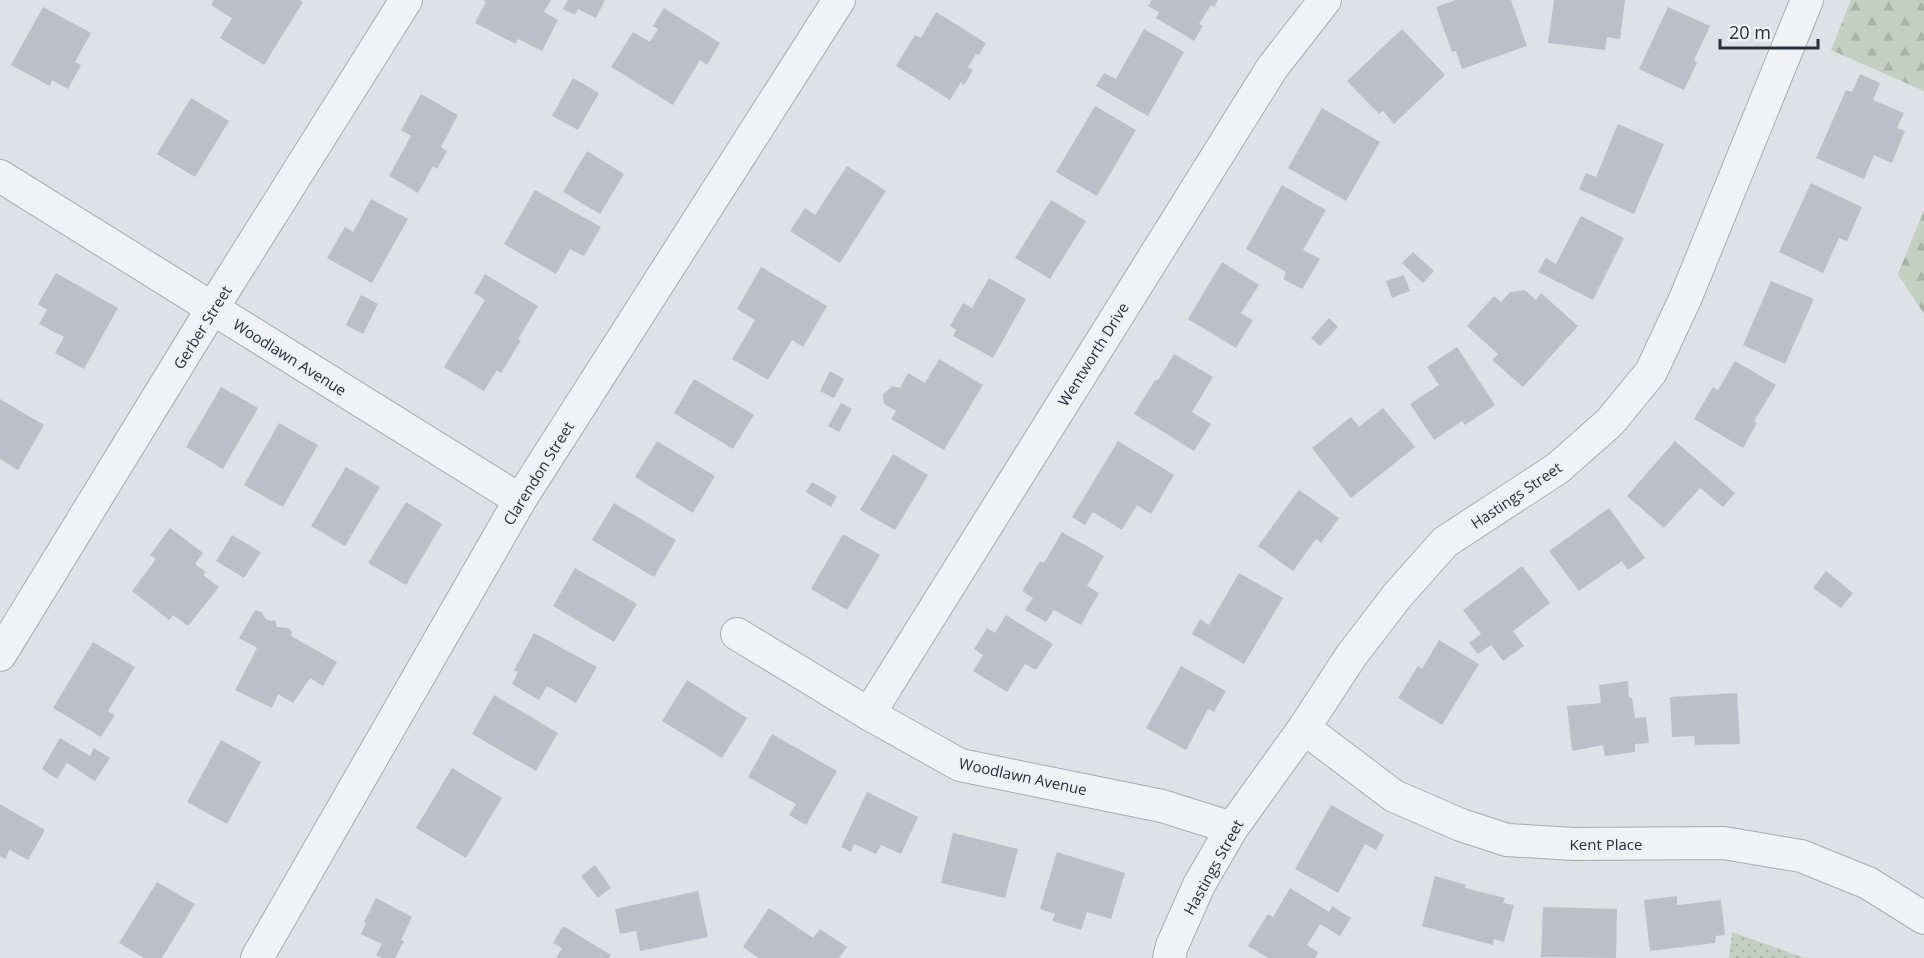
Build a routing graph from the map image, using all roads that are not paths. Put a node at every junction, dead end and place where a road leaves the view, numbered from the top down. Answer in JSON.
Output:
{"nodes":[{"id":1,"x":406,"y":0,"type":"edge"},
{"id":2,"x":838,"y":0,"type":"edge"},
{"id":3,"x":1325,"y":0,"type":"edge"},
{"id":4,"x":1807,"y":0,"type":"edge"},
{"id":5,"x":0,"y":176,"type":"edge"},
{"id":6,"x":213,"y":309,"type":"junction"},
{"id":7,"x":520,"y":500,"type":"junction"},
{"id":8,"x":737,"y":634,"type":"dead end"},
{"id":9,"x":0,"y":655,"type":"edge"},
{"id":10,"x":869,"y":714,"type":"junction"},
{"id":11,"x":1304,"y":728,"type":"junction"},
{"id":12,"x":1232,"y":828,"type":"junction"},
{"id":13,"x":1924,"y":918,"type":"edge"},
{"id":14,"x":258,"y":958,"type":"edge"},
{"id":15,"x":1169,"y":958,"type":"edge"}],
"edges":[{"from":1,"to":6,"type":"street","name":"Gerber Street"},
{"from":2,"to":7,"type":"street","name":"Clarendon Street"},
{"from":3,"to":10,"type":"street","name":"Wentworth Drive"},
{"from":4,"to":11,"type":"street","name":"Hastings Street"},
{"from":5,"to":6,"type":"street","name":"Woodlawn Avenue"},
{"from":6,"to":7,"type":"street","name":"Woodlawn Avenue"},
{"from":6,"to":9,"type":"street","name":"Gerber Street"},
{"from":7,"to":14,"type":"street","name":"Clarendon Street"},
{"from":8,"to":10,"type":"street","name":"Woodlawn Avenue"},
{"from":10,"to":12,"type":"street","name":"Woodlawn Avenue"},
{"from":11,"to":12,"type":"street","name":"Hastings Street"},
{"from":11,"to":13,"type":"street","name":"Kent Place"},
{"from":12,"to":15,"type":"street","name":"Hastings Street"}]}
